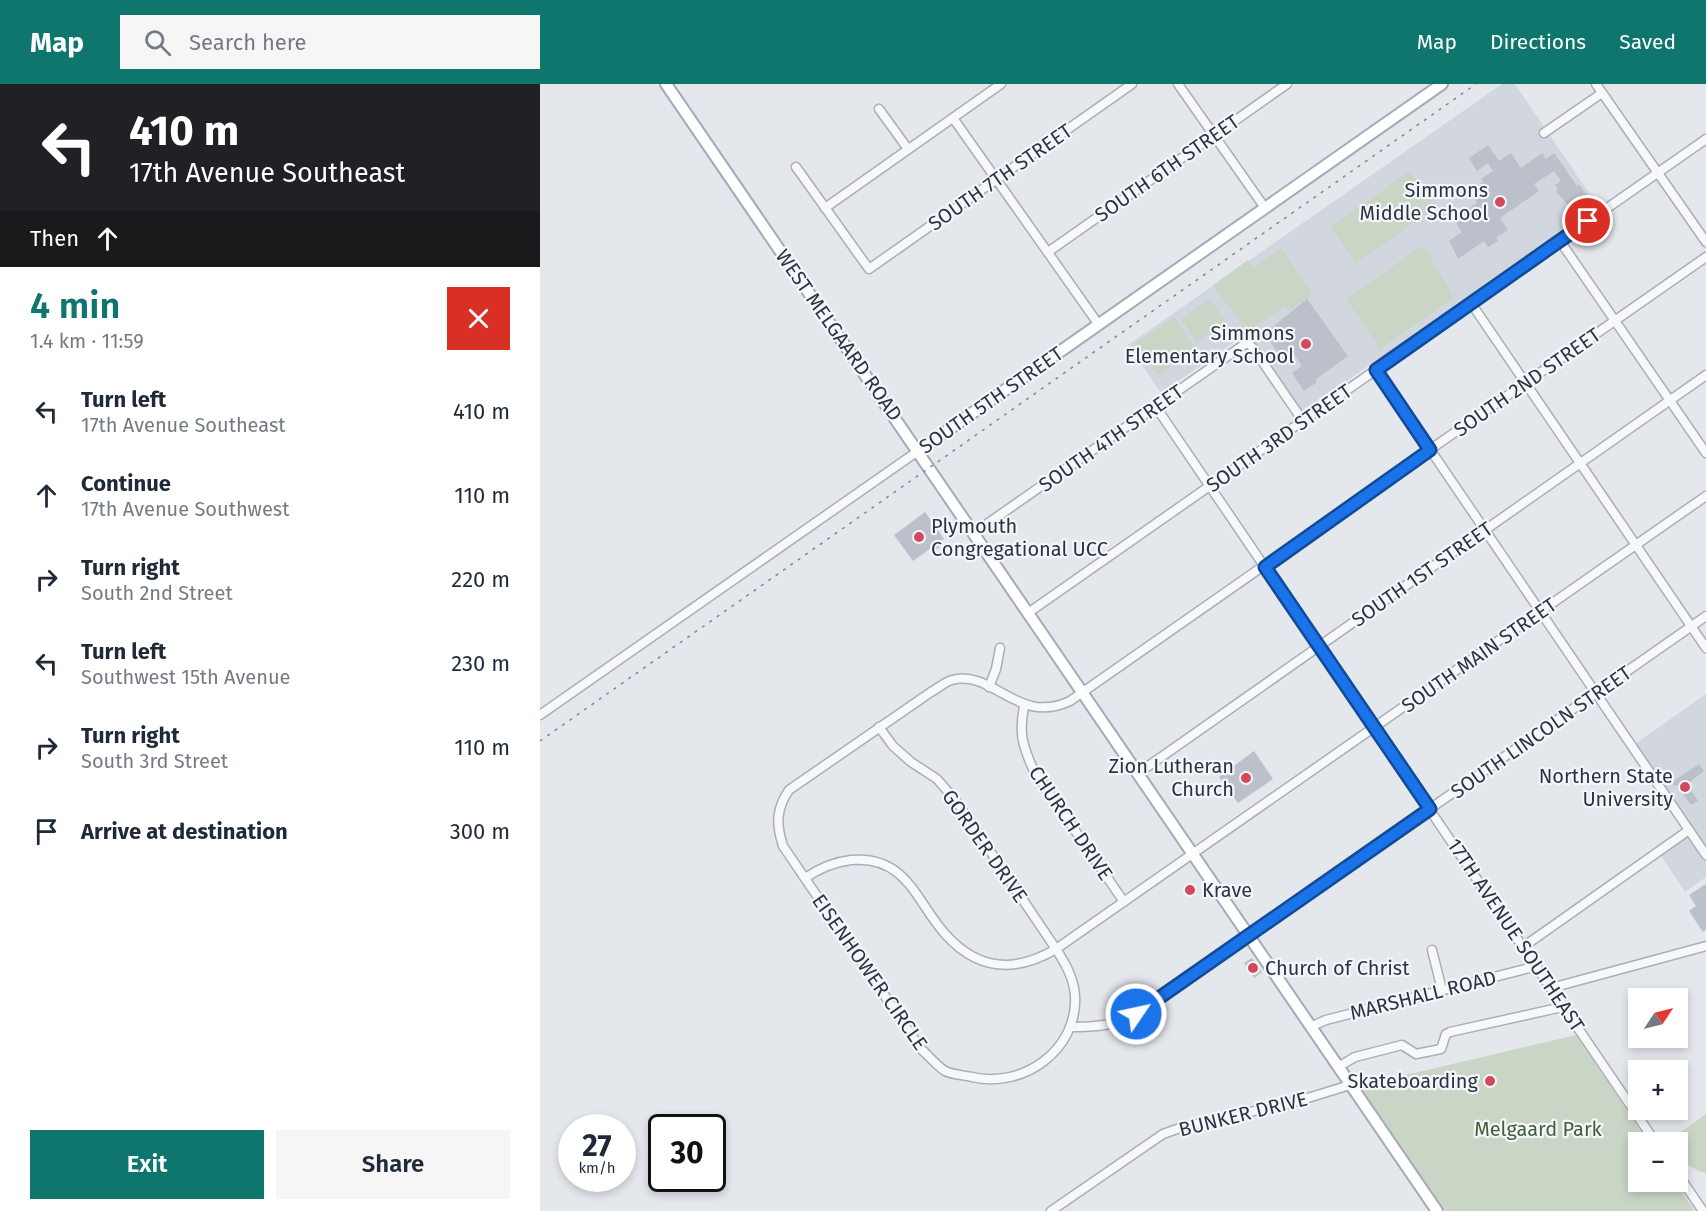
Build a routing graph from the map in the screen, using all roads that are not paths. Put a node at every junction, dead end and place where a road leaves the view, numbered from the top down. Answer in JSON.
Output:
{"nodes":[{"id":1,"x":666,"y":84,"type":"edge"},
{"id":2,"x":1132,"y":84,"type":"edge"},
{"id":3,"x":1178,"y":84,"type":"edge"},
{"id":4,"x":1287,"y":84,"type":"edge"},
{"id":5,"x":1442,"y":84,"type":"edge"},
{"id":6,"x":1596,"y":84,"type":"edge"},
{"id":7,"x":999,"y":85,"type":"edge"},
{"id":8,"x":1602,"y":93,"type":"junction"},
{"id":9,"x":879,"y":109,"type":"dead end"},
{"id":10,"x":953,"y":118,"type":"junction"},
{"id":11,"x":1544,"y":133,"type":"dead end"},
{"id":12,"x":1214,"y":135,"type":"junction"},
{"id":13,"x":1706,"y":139,"type":"edge"},
{"id":14,"x":908,"y":149,"type":"junction"},
{"id":15,"x":796,"y":167,"type":"dead end"},
{"id":16,"x":1658,"y":172,"type":"junction"},
{"id":17,"x":997,"y":180,"type":"junction"},
{"id":18,"x":825,"y":208,"type":"junction"},
{"id":19,"x":1265,"y":208,"type":"junction"},
{"id":20,"x":1560,"y":241,"type":"junction"},
{"id":21,"x":1706,"y":242,"type":"edge"},
{"id":22,"x":1048,"y":252,"type":"junction"},
{"id":23,"x":1706,"y":256,"type":"edge"},
{"id":24,"x":1471,"y":303,"type":"junction"},
{"id":25,"x":1615,"y":320,"type":"junction"},
{"id":26,"x":1099,"y":325,"type":"junction"},
{"id":27,"x":1376,"y":370,"type":"junction"},
{"id":28,"x":1706,"y":375,"type":"edge"},
{"id":29,"x":1525,"y":383,"type":"junction"},
{"id":30,"x":1670,"y":400,"type":"junction"},
{"id":31,"x":1156,"y":407,"type":"junction"},
{"id":32,"x":1303,"y":421,"type":"junction"},
{"id":33,"x":1430,"y":450,"type":"junction"},
{"id":34,"x":918,"y":451,"type":"junction"},
{"id":35,"x":1706,"y":453,"type":"edge"},
{"id":36,"x":1580,"y":463,"type":"junction"},
{"id":37,"x":1210,"y":486,"type":"junction"},
{"id":38,"x":1706,"y":496,"type":"edge"},
{"id":39,"x":1484,"y":530,"type":"junction"},
{"id":40,"x":974,"y":533,"type":"junction"},
{"id":41,"x":1636,"y":545,"type":"junction"},
{"id":42,"x":1265,"y":567,"type":"junction"},
{"id":43,"x":1541,"y":612,"type":"junction"},
{"id":44,"x":1028,"y":613,"type":"junction"},
{"id":45,"x":1706,"y":616,"type":"edge"},
{"id":46,"x":1691,"y":627,"type":"junction"},
{"id":47,"x":1319,"y":646,"type":"junction"},
{"id":48,"x":1000,"y":648,"type":"dead end"},
{"id":49,"x":1706,"y":648,"type":"edge"},
{"id":50,"x":988,"y":687,"type":"junction"},
{"id":51,"x":1082,"y":693,"type":"junction"},
{"id":52,"x":1596,"y":694,"type":"junction"},
{"id":53,"x":1024,"y":706,"type":"junction"},
{"id":54,"x":540,"y":715,"type":"edge"},
{"id":55,"x":879,"y":727,"type":"junction"},
{"id":56,"x":1375,"y":728,"type":"junction"},
{"id":57,"x":1137,"y":774,"type":"junction"},
{"id":58,"x":1430,"y":809,"type":"junction"},
{"id":59,"x":1689,"y":830,"type":"junction"},
{"id":60,"x":1193,"y":855,"type":"junction"},
{"id":61,"x":1706,"y":855,"type":"edge"},
{"id":62,"x":805,"y":878,"type":"junction"},
{"id":63,"x":1124,"y":902,"type":"junction"},
{"id":64,"x":1249,"y":937,"type":"junction"},
{"id":65,"x":1706,"y":946,"type":"edge"},
{"id":66,"x":1523,"y":947,"type":"junction"},
{"id":67,"x":1056,"y":949,"type":"junction"},
{"id":68,"x":1432,"y":950,"type":"dead end"},
{"id":69,"x":1537,"y":966,"type":"junction"},
{"id":70,"x":1551,"y":988,"type":"junction"},
{"id":71,"x":1442,"y":990,"type":"junction"},
{"id":72,"x":1563,"y":1005,"type":"junction"},
{"id":73,"x":1070,"y":1027,"type":"junction"},
{"id":74,"x":1310,"y":1027,"type":"junction"},
{"id":75,"x":1338,"y":1067,"type":"junction"},
{"id":76,"x":1350,"y":1085,"type":"junction"},
{"id":77,"x":1649,"y":1132,"type":"edge"},
{"id":78,"x":1688,"y":1189,"type":"edge"},
{"id":79,"x":1051,"y":1211,"type":"edge"},
{"id":80,"x":1437,"y":1211,"type":"edge"},
{"id":81,"x":1703,"y":1211,"type":"edge"}],
"edges":[{"from":1,"to":34,"type":"main road","name":"WEST MELGAARD ROAD"},
{"from":2,"to":17,"type":"street","name":"SOUTH 7TH STREET"},
{"from":3,"to":12,"type":"street"},
{"from":4,"to":12,"type":"street","name":"SOUTH 6TH STREET"},
{"from":5,"to":19,"type":"main road","name":"SOUTH 5TH STREET"},
{"from":6,"to":8,"type":"street"},
{"from":7,"to":10,"type":"street"},
{"from":8,"to":11,"type":"street"},
{"from":8,"to":16,"type":"street"},
{"from":9,"to":14,"type":"street"},
{"from":10,"to":14,"type":"street"},
{"from":10,"to":17,"type":"street"},
{"from":12,"to":19,"type":"street"},
{"from":12,"to":22,"type":"street","name":"SOUTH 6TH STREET"},
{"from":13,"to":16,"type":"street","name":"SOUTH 3RD STREET"},
{"from":14,"to":18,"type":"street"},
{"from":15,"to":18,"type":"street"},
{"from":16,"to":20,"type":"street","name":"SOUTH 3RD STREET"},
{"from":16,"to":21,"type":"street"},
{"from":17,"to":18,"type":"street","name":"SOUTH 7TH STREET"},
{"from":17,"to":22,"type":"street"},
{"from":19,"to":26,"type":"main road","name":"SOUTH 5TH STREET"},
{"from":20,"to":24,"type":"street","name":"SOUTH 3RD STREET"},
{"from":20,"to":25,"type":"street"},
{"from":22,"to":26,"type":"street"},
{"from":23,"to":25,"type":"street","name":"SOUTH 2ND STREET"},
{"from":24,"to":27,"type":"street","name":"SOUTH 3RD STREET"},
{"from":24,"to":29,"type":"street"},
{"from":25,"to":29,"type":"street","name":"SOUTH 2ND STREET"},
{"from":25,"to":30,"type":"street"},
{"from":26,"to":34,"type":"main road","name":"SOUTH 5TH STREET"},
{"from":27,"to":32,"type":"street","name":"SOUTH 3RD STREET"},
{"from":27,"to":33,"type":"street"},
{"from":28,"to":30,"type":"street","name":"SOUTH 1ST STREET"},
{"from":29,"to":33,"type":"street","name":"SOUTH 2ND STREET"},
{"from":29,"to":36,"type":"street"},
{"from":30,"to":35,"type":"street"},
{"from":30,"to":36,"type":"street","name":"SOUTH 1ST STREET"},
{"from":31,"to":32,"type":"street","name":"SOUTH 4TH STREET"},
{"from":31,"to":37,"type":"street","name":"17TH AVENUE SOUTHEAST"},
{"from":31,"to":40,"type":"street","name":"SOUTH 4TH STREET"},
{"from":32,"to":37,"type":"street","name":"SOUTH 3RD STREET"},
{"from":33,"to":39,"type":"street"},
{"from":33,"to":42,"type":"street","name":"SOUTH 2ND STREET"},
{"from":34,"to":40,"type":"main road","name":"WEST MELGAARD ROAD"},
{"from":34,"to":54,"type":"street","name":"SOUTH 5TH STREET"},
{"from":36,"to":39,"type":"street","name":"SOUTH 1ST STREET"},
{"from":36,"to":41,"type":"street"},
{"from":37,"to":42,"type":"street","name":"17TH AVENUE SOUTHEAST"},
{"from":37,"to":44,"type":"street","name":"SOUTH 3RD STREET"},
{"from":38,"to":41,"type":"street","name":"SOUTH MAIN STREET"},
{"from":39,"to":43,"type":"street"},
{"from":39,"to":47,"type":"street","name":"SOUTH 1ST STREET"},
{"from":40,"to":44,"type":"main road","name":"WEST MELGAARD ROAD"},
{"from":41,"to":43,"type":"street","name":"SOUTH MAIN STREET"},
{"from":41,"to":46,"type":"street"},
{"from":42,"to":47,"type":"street","name":"17TH AVENUE SOUTHEAST"},
{"from":42,"to":51,"type":"street","name":"SOUTH 2ND STREET"},
{"from":43,"to":52,"type":"street"},
{"from":43,"to":56,"type":"street","name":"SOUTH MAIN STREET"},
{"from":44,"to":51,"type":"main road","name":"WEST MELGAARD ROAD"},
{"from":45,"to":46,"type":"street","name":"SOUTH LINCOLN STREET"},
{"from":46,"to":49,"type":"street"},
{"from":46,"to":52,"type":"street","name":"SOUTH LINCOLN STREET"},
{"from":47,"to":56,"type":"street","name":"17TH AVENUE SOUTHEAST"},
{"from":47,"to":57,"type":"street","name":"SOUTH 1ST STREET"},
{"from":48,"to":50,"type":"street"},
{"from":50,"to":53,"type":"street","name":"EISENHOWER CIRCLE"},
{"from":50,"to":55,"type":"street","name":"EISENHOWER CIRCLE"},
{"from":51,"to":53,"type":"street","name":"EISENHOWER CIRCLE"},
{"from":51,"to":57,"type":"main road","name":"WEST MELGAARD ROAD"},
{"from":52,"to":58,"type":"street","name":"SOUTH LINCOLN STREET"},
{"from":52,"to":59,"type":"street"},
{"from":53,"to":63,"type":"street","name":"CHURCH DRIVE"},
{"from":55,"to":62,"type":"street","name":"EISENHOWER CIRCLE"},
{"from":55,"to":67,"type":"street","name":"GORDER DRIVE"},
{"from":56,"to":58,"type":"street","name":"17TH AVENUE SOUTHEAST"},
{"from":56,"to":60,"type":"street","name":"SOUTH MAIN STREET"},
{"from":57,"to":60,"type":"main road","name":"WEST MELGAARD ROAD"},
{"from":58,"to":64,"type":"street","name":"SOUTH LINCOLN STREET"},
{"from":58,"to":66,"type":"street","name":"17TH AVENUE SOUTHEAST"},
{"from":59,"to":61,"type":"street"},
{"from":59,"to":66,"type":"street"},
{"from":60,"to":63,"type":"street"},
{"from":60,"to":64,"type":"main road","name":"WEST MELGAARD ROAD"},
{"from":62,"to":67,"type":"street"},
{"from":62,"to":73,"type":"street","name":"EISENHOWER CIRCLE"},
{"from":63,"to":67,"type":"street"},
{"from":64,"to":73,"type":"street","name":"SOUTH LINCOLN STREET"},
{"from":64,"to":74,"type":"main road","name":"WEST MELGAARD ROAD"},
{"from":65,"to":70,"type":"street"},
{"from":66,"to":69,"type":"street","name":"17TH AVENUE SOUTHEAST"},
{"from":67,"to":73,"type":"street","name":"EISENHOWER CIRCLE"},
{"from":68,"to":71,"type":"street"},
{"from":69,"to":70,"type":"street","name":"17TH AVENUE SOUTHEAST"},
{"from":69,"to":71,"type":"street","name":"MARSHALL ROAD"},
{"from":70,"to":72,"type":"street","name":"17TH AVENUE SOUTHEAST"},
{"from":71,"to":74,"type":"street","name":"MARSHALL ROAD"},
{"from":72,"to":75,"type":"street"},
{"from":72,"to":77,"type":"street","name":"17TH AVENUE SOUTHEAST"},
{"from":74,"to":75,"type":"main road","name":"WEST MELGAARD ROAD"},
{"from":75,"to":76,"type":"main road","name":"WEST MELGAARD ROAD"},
{"from":76,"to":79,"type":"street","name":"BUNKER DRIVE"},
{"from":76,"to":80,"type":"main road","name":"WEST MELGAARD ROAD"},
{"from":78,"to":81,"type":"street"}]}
